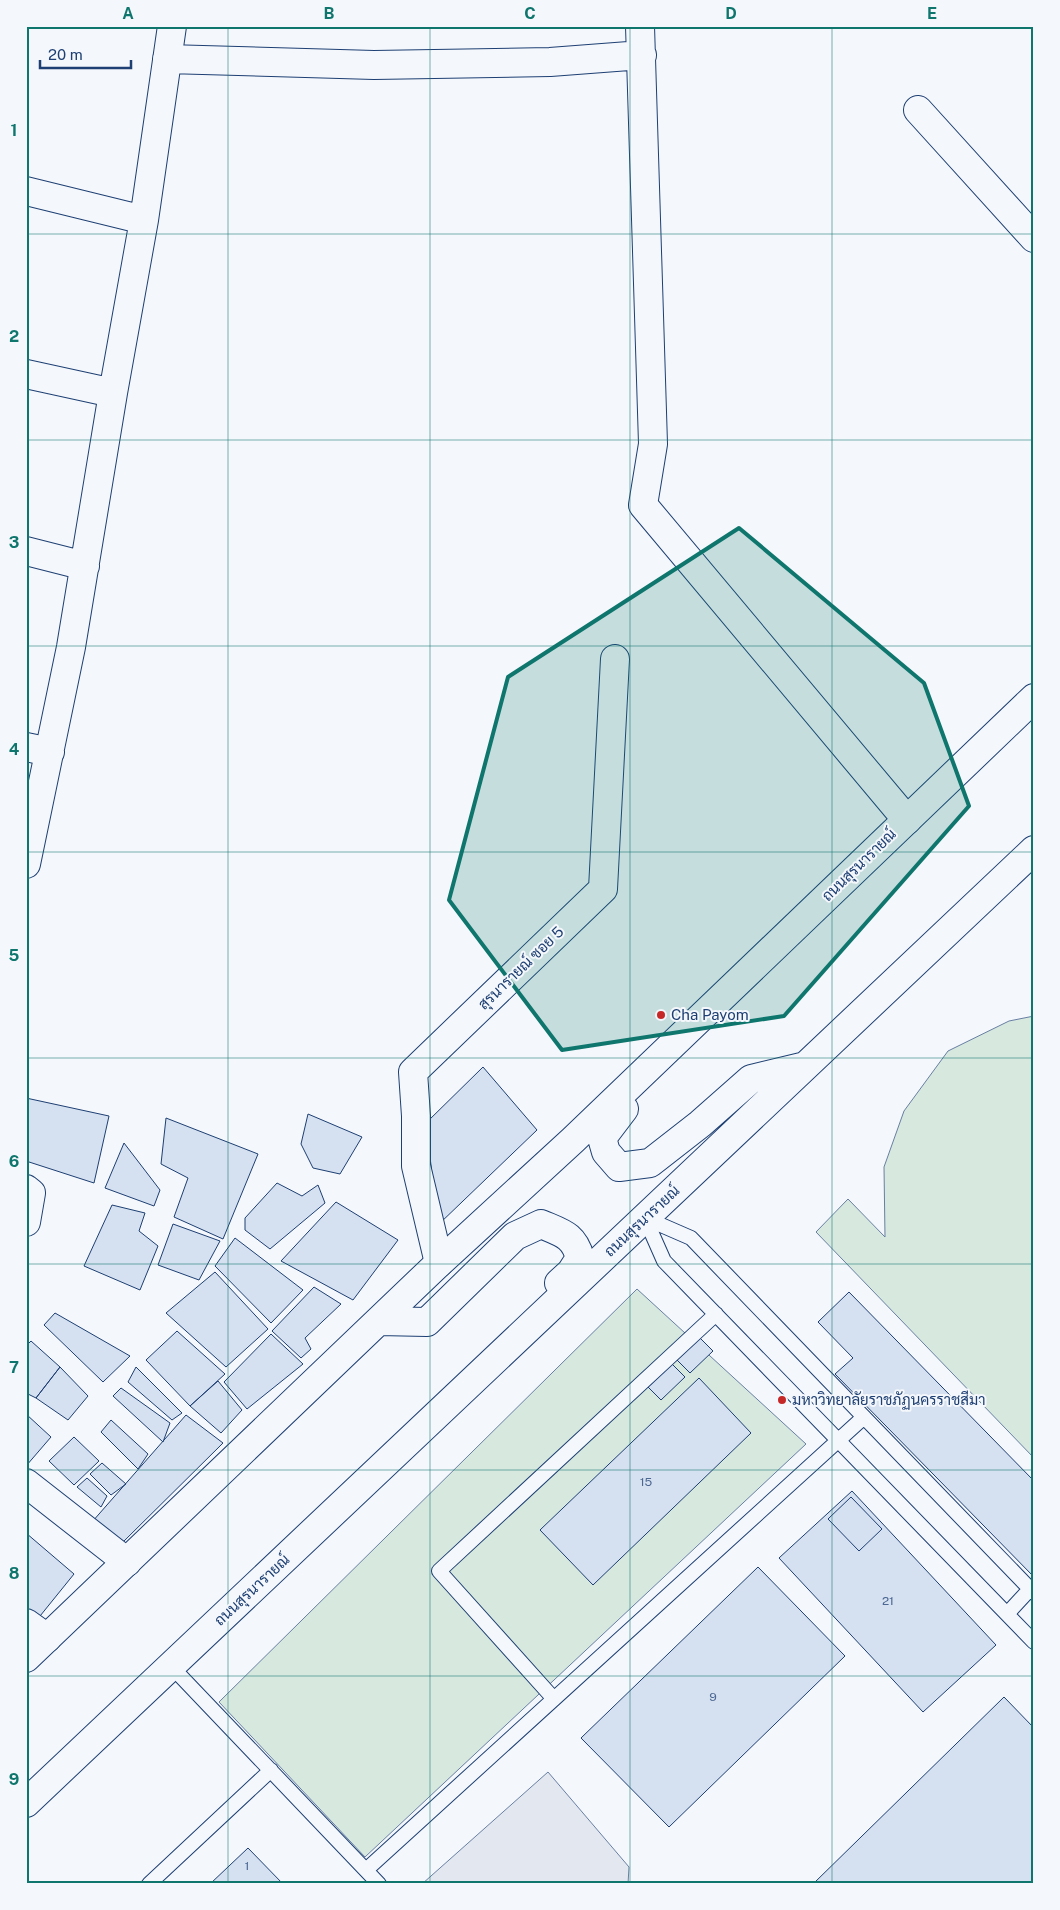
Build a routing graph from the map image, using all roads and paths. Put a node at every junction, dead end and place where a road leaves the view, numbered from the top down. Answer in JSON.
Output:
{"nodes":[{"id":1,"x":172,"y":26,"type":"edge"},
{"id":2,"x":640,"y":26,"type":"edge"},
{"id":3,"x":642,"y":55,"type":"junction"},
{"id":4,"x":167,"y":59,"type":"junction"},
{"id":5,"x":918,"y":110,"type":"dead end"},
{"id":6,"x":26,"y":191,"type":"edge"},
{"id":7,"x":144,"y":220,"type":"junction"},
{"id":8,"x":1034,"y":238,"type":"edge"},
{"id":9,"x":26,"y":374,"type":"edge"},
{"id":10,"x":113,"y":393,"type":"junction"},
{"id":11,"x":26,"y":551,"type":"edge"},
{"id":12,"x":85,"y":566,"type":"junction"},
{"id":13,"x":615,"y":659,"type":"dead end"},
{"id":14,"x":1034,"y":698,"type":"edge"},
{"id":15,"x":38,"y":750,"type":"edge"},
{"id":16,"x":907,"y":820,"type":"junction"},
{"id":17,"x":1034,"y":850,"type":"edge"},
{"id":18,"x":26,"y":864,"type":"edge"},
{"id":19,"x":685,"y":1033,"type":"junction"},
{"id":20,"x":806,"y":1065,"type":"junction"},
{"id":21,"x":26,"y":1190,"type":"edge"},
{"id":22,"x":645,"y":1218,"type":"junction"},
{"id":23,"x":26,"y":1222,"type":"edge"},
{"id":24,"x":439,"y":1263,"type":"junction"},
{"id":25,"x":716,"y":1314,"type":"junction"},
{"id":26,"x":379,"y":1321,"type":"junction"},
{"id":27,"x":477,"y":1377,"type":"junction"},
{"id":28,"x":864,"y":1417,"type":"junction"},
{"id":29,"x":839,"y":1441,"type":"junction"},
{"id":30,"x":26,"y":1483,"type":"edge"},
{"id":31,"x":127,"y":1562,"type":"junction"},
{"id":32,"x":1032,"y":1591,"type":"edge"},
{"id":33,"x":1007,"y":1614,"type":"junction"},
{"id":34,"x":36,"y":1631,"type":"edge"},
{"id":35,"x":1034,"y":1642,"type":"edge"},
{"id":36,"x":26,"y":1658,"type":"edge"},
{"id":37,"x":171,"y":1666,"type":"junction"},
{"id":38,"x":554,"y":1699,"type":"junction"},
{"id":39,"x":270,"y":1770,"type":"junction"},
{"id":40,"x":26,"y":1803,"type":"edge"},
{"id":41,"x":366,"y":1870,"type":"junction"},
{"id":42,"x":149,"y":1884,"type":"edge"},
{"id":43,"x":379,"y":1884,"type":"edge"}],
"edges":[{"from":1,"to":4,"type":"main road"},
{"from":2,"to":3,"type":"main road"},
{"from":3,"to":4,"type":"main road"},
{"from":3,"to":16,"type":"main road"},
{"from":4,"to":7,"type":"main road"},
{"from":5,"to":8,"type":"main road"},
{"from":6,"to":7,"type":"main road"},
{"from":7,"to":10,"type":"main road"},
{"from":9,"to":10,"type":"main road"},
{"from":10,"to":12,"type":"main road"},
{"from":11,"to":12,"type":"main road"},
{"from":12,"to":15,"type":"main road"},
{"from":13,"to":24,"type":"main road","name":"สุรนารายณ์ ซอย 5"},
{"from":14,"to":16,"type":"main road","name":"ถนนสุรนารายณ์"},
{"from":15,"to":18,"type":"main road"},
{"from":16,"to":19,"type":"main road","name":"ถนนสุรนารายณ์"},
{"from":17,"to":20,"type":"main road","name":"ถนนสุรนารายณ์"},
{"from":19,"to":20,"type":"main road","name":"ถนนสุรนารายณ์"},
{"from":19,"to":24,"type":"main road","name":"ถนนสุรนารายณ์"},
{"from":20,"to":22,"type":"main road","name":"ถนนสุรนารายณ์"},
{"from":21,"to":23,"type":"main road"},
{"from":22,"to":25,"type":"lane"},
{"from":22,"to":27,"type":"main road","name":"ถนนสุรนารายณ์"},
{"from":22,"to":28,"type":"lane"},
{"from":24,"to":26,"type":"main road","name":"ถนนสุรนารายณ์"},
{"from":25,"to":29,"type":"lane"},
{"from":25,"to":38,"type":"lane"},
{"from":26,"to":27,"type":"main road","name":"ถนนสุรนารายณ์"},
{"from":26,"to":31,"type":"main road","name":"ถนนสุรนารายณ์"},
{"from":27,"to":37,"type":"main road","name":"ถนนสุรนารายณ์"},
{"from":28,"to":29,"type":"lane"},
{"from":28,"to":32,"type":"lane"},
{"from":29,"to":33,"type":"lane"},
{"from":29,"to":38,"type":"lane"},
{"from":30,"to":31,"type":"main road"},
{"from":31,"to":34,"type":"main road","name":"ถนนสุรนารายณ์"},
{"from":32,"to":33,"type":"lane"},
{"from":33,"to":35,"type":"lane"},
{"from":34,"to":36,"type":"main road","name":"ถนนสุรนารายณ์"},
{"from":37,"to":39,"type":"lane"},
{"from":37,"to":40,"type":"main road","name":"ถนนสุรนารายณ์"},
{"from":38,"to":41,"type":"lane"},
{"from":39,"to":41,"type":"lane"},
{"from":39,"to":42,"type":"lane"},
{"from":41,"to":43,"type":"lane"}]}
